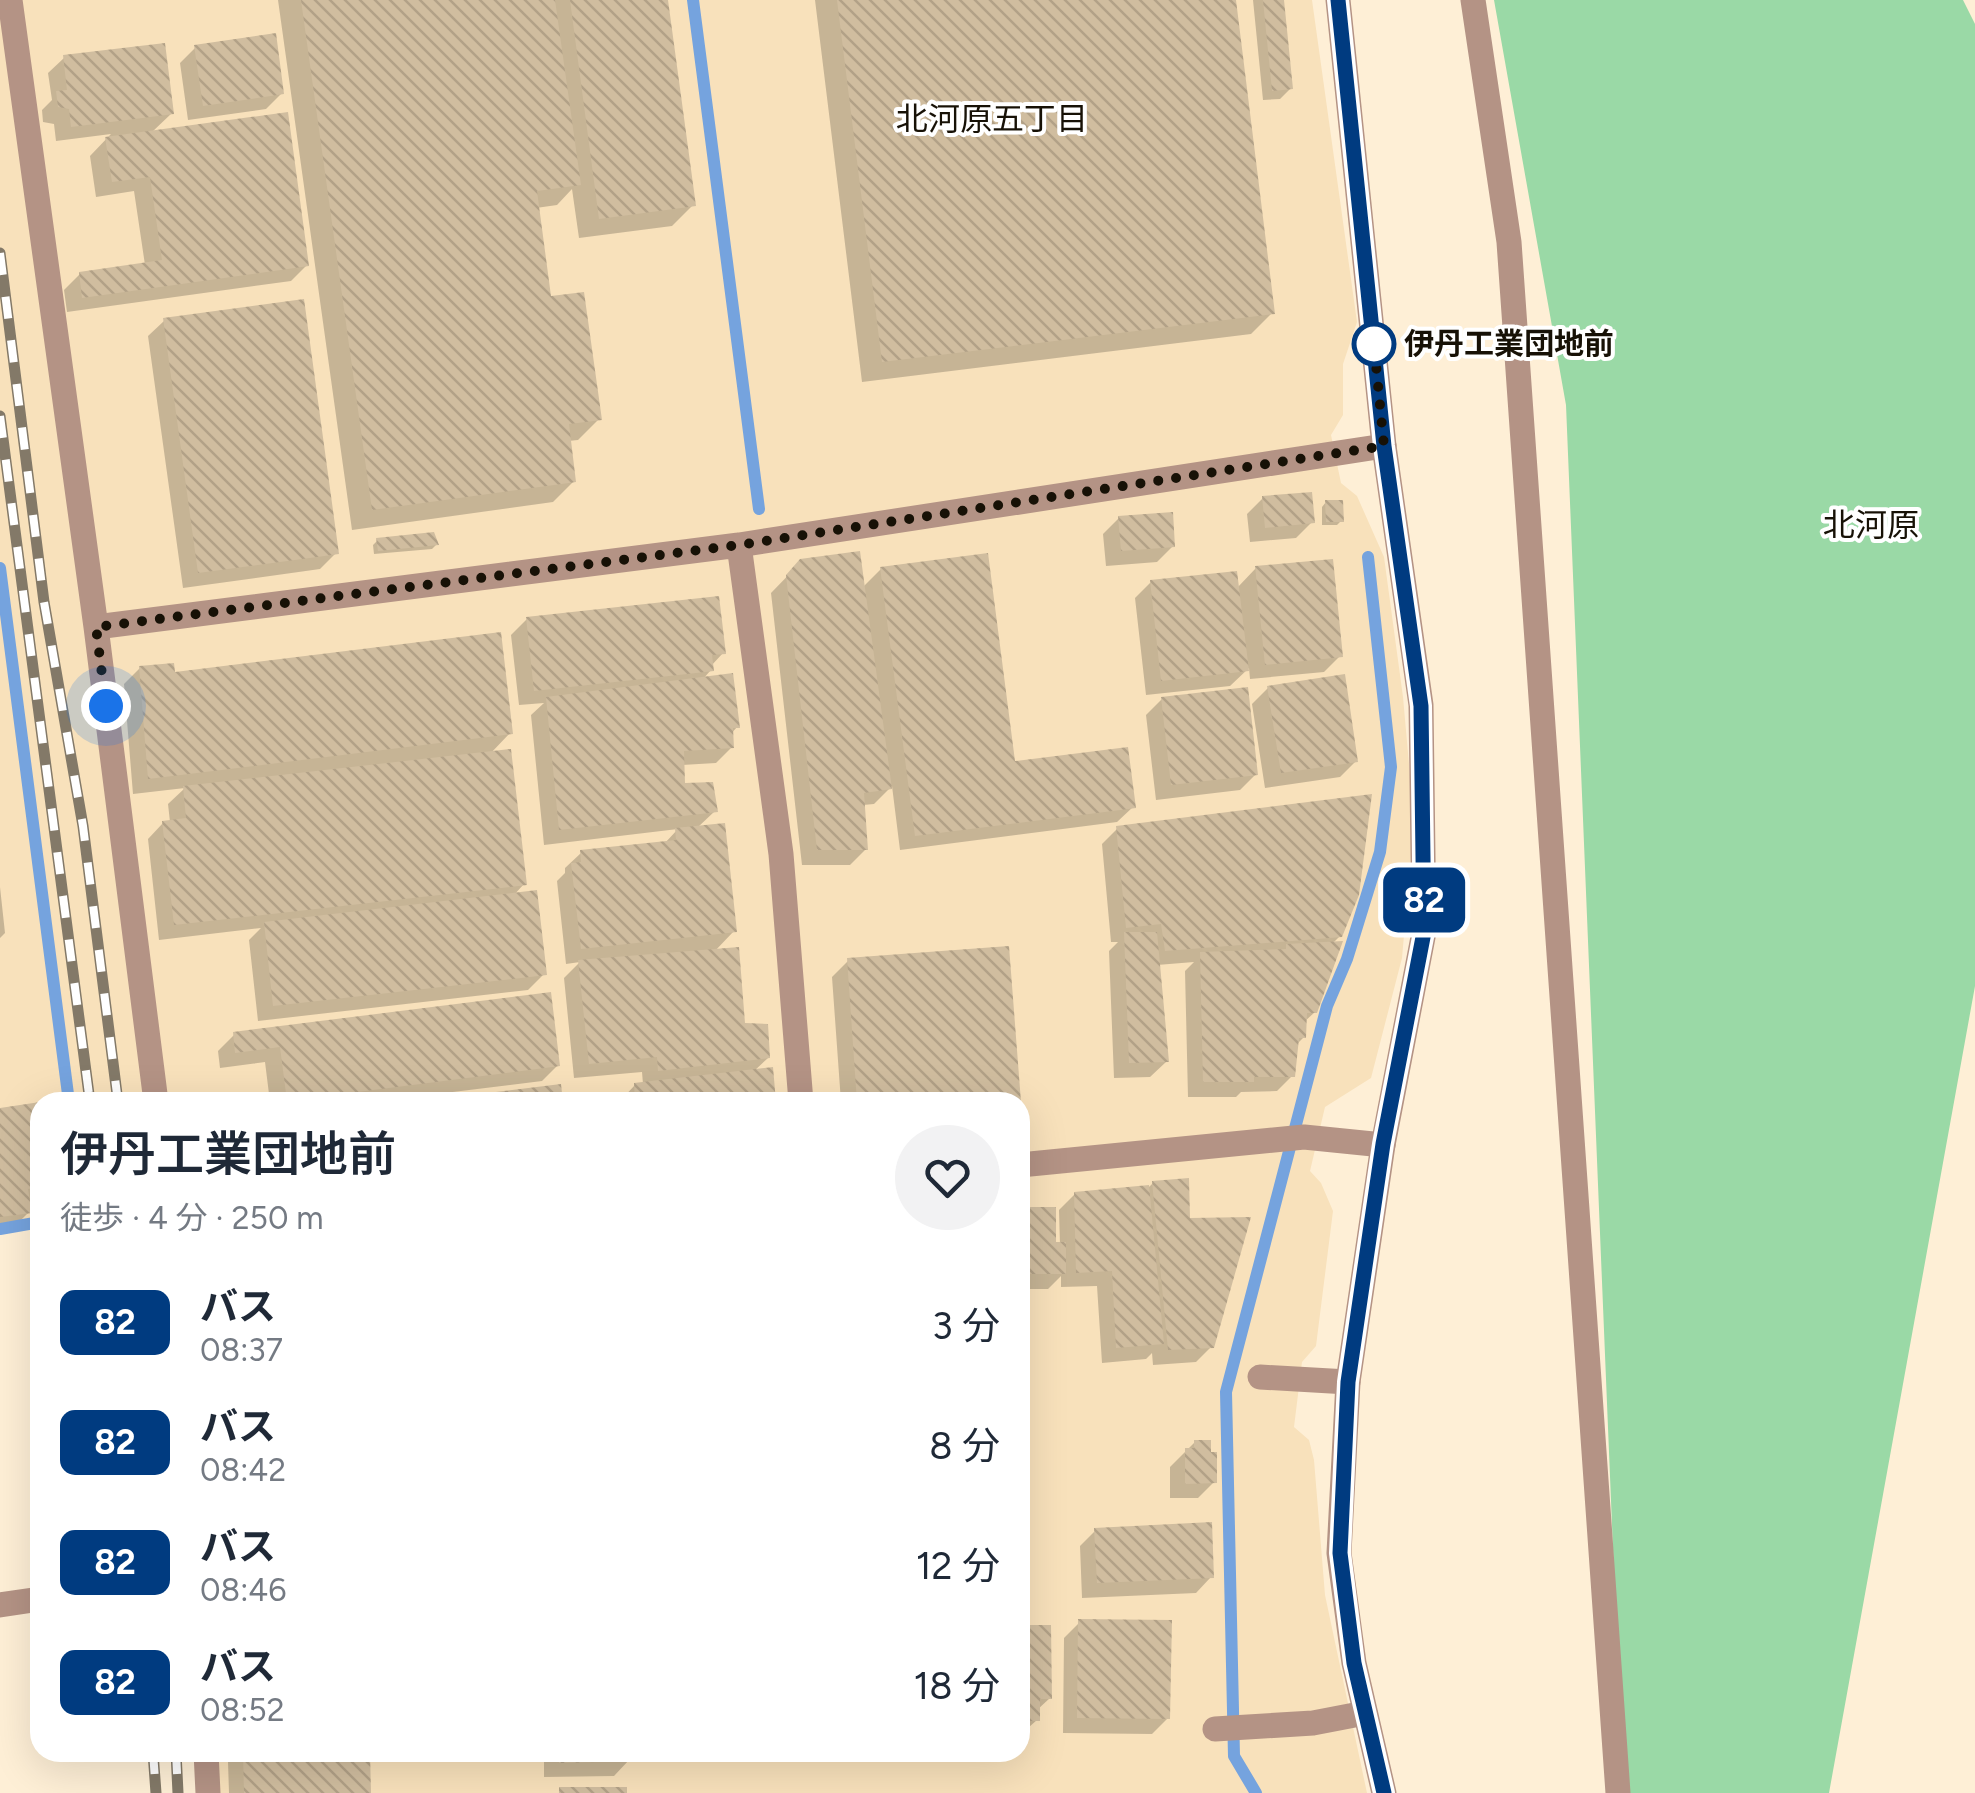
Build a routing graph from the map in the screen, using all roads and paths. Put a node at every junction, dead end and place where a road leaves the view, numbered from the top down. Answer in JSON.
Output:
{"nodes":[{"id":1,"x":10,"y":0,"type":"edge"},
{"id":2,"x":1338,"y":0,"type":"edge"},
{"id":3,"x":1474,"y":0,"type":"edge"},
{"id":4,"x":1384,"y":446,"type":"junction"},
{"id":5,"x":739,"y":545,"type":"junction"},
{"id":6,"x":96,"y":627,"type":"junction"},
{"id":7,"x":155,"y":1092,"type":"edge"},
{"id":8,"x":800,"y":1092,"type":"edge"},
{"id":9,"x":1383,"y":1144,"type":"junction"},
{"id":10,"x":1030,"y":1165,"type":"edge"},
{"id":11,"x":1260,"y":1377,"type":"dead end"},
{"id":12,"x":1348,"y":1382,"type":"junction"},
{"id":13,"x":30,"y":1600,"type":"edge"},
{"id":14,"x":0,"y":1605,"type":"edge"},
{"id":15,"x":1365,"y":1712,"type":"junction"},
{"id":16,"x":1215,"y":1729,"type":"dead end"},
{"id":17,"x":206,"y":1762,"type":"edge"},
{"id":18,"x":208,"y":1793,"type":"edge"},
{"id":19,"x":1384,"y":1793,"type":"edge"},
{"id":20,"x":1618,"y":1793,"type":"edge"}],
"edges":[{"from":1,"to":6,"type":"street"},
{"from":2,"to":4,"type":"street"},
{"from":3,"to":20,"type":"street"},
{"from":4,"to":5,"type":"street"},
{"from":4,"to":9,"type":"street"},
{"from":5,"to":6,"type":"street"},
{"from":5,"to":8,"type":"street"},
{"from":6,"to":7,"type":"street"},
{"from":9,"to":10,"type":"street"},
{"from":9,"to":12,"type":"street"},
{"from":11,"to":12,"type":"street"},
{"from":12,"to":15,"type":"street"},
{"from":13,"to":14,"type":"street"},
{"from":15,"to":16,"type":"street"},
{"from":15,"to":19,"type":"street"},
{"from":17,"to":18,"type":"street"}]}
